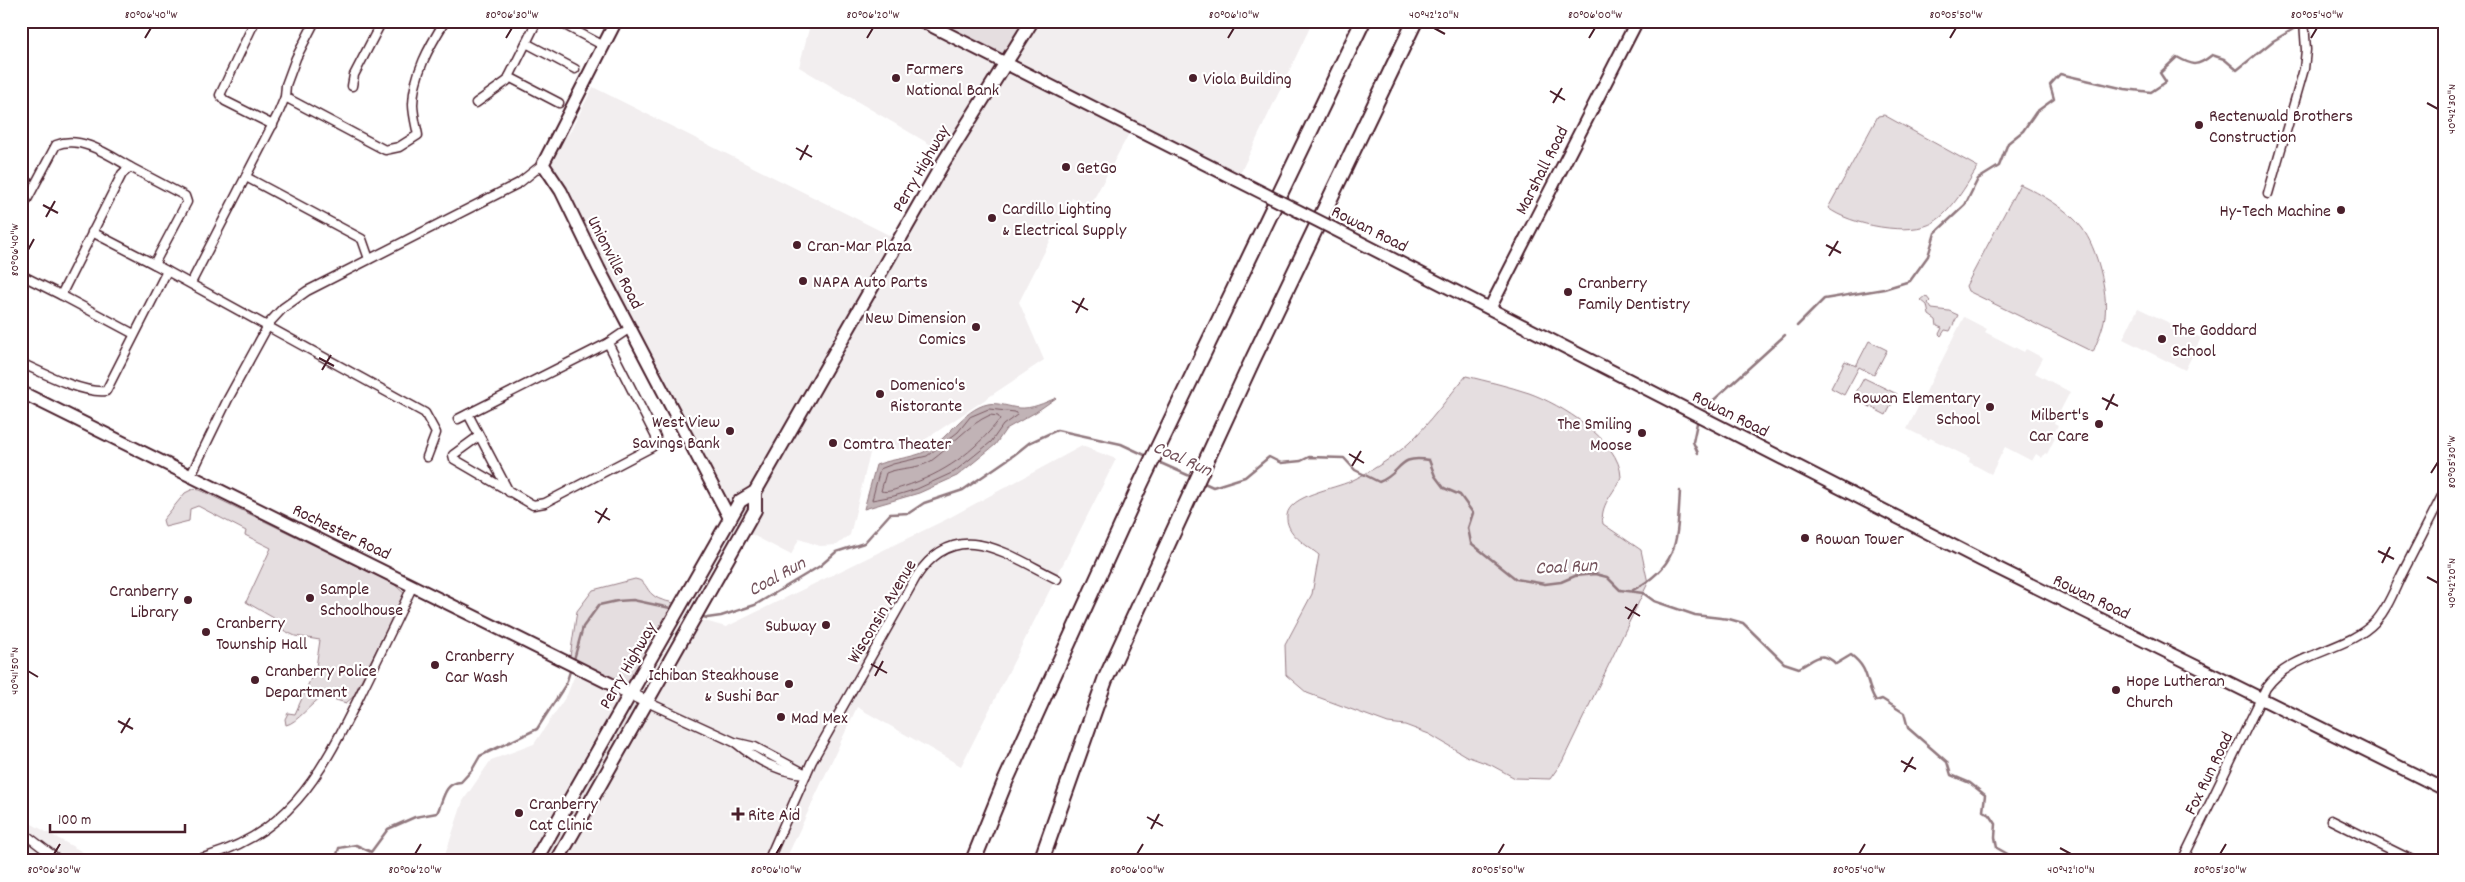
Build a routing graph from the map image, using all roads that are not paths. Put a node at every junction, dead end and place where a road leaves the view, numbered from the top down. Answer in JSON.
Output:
{"nodes":[{"id":1,"x":255,"y":21,"type":"edge"},
{"id":2,"x":382,"y":21,"type":"edge"},
{"id":3,"x":445,"y":21,"type":"edge"},
{"id":4,"x":537,"y":21,"type":"edge"},
{"id":5,"x":557,"y":21,"type":"edge"},
{"id":6,"x":616,"y":21,"type":"edge"},
{"id":7,"x":922,"y":21,"type":"edge"},
{"id":8,"x":1032,"y":21,"type":"edge"},
{"id":9,"x":1363,"y":21,"type":"edge"},
{"id":10,"x":1415,"y":21,"type":"edge"},
{"id":11,"x":1637,"y":21,"type":"edge"},
{"id":12,"x":2304,"y":21,"type":"edge"},
{"id":13,"x":314,"y":22,"type":"edge"},
{"id":14,"x":526,"y":43,"type":"junction"},
{"id":15,"x":604,"y":46,"type":"junction"},
{"id":16,"x":1005,"y":62,"type":"junction"},
{"id":17,"x":575,"y":69,"type":"dead end"},
{"id":18,"x":509,"y":77,"type":"junction"},
{"id":19,"x":352,"y":86,"type":"dead end"},
{"id":20,"x":286,"y":97,"type":"junction"},
{"id":21,"x":476,"y":103,"type":"dead end"},
{"id":22,"x":559,"y":103,"type":"dead end"},
{"id":23,"x":272,"y":126,"type":"junction"},
{"id":24,"x":543,"y":164,"type":"junction"},
{"id":25,"x":130,"y":167,"type":"junction"},
{"id":26,"x":246,"y":178,"type":"junction"},
{"id":27,"x":2268,"y":194,"type":"dead end"},
{"id":28,"x":21,"y":211,"type":"edge"},
{"id":29,"x":92,"y":232,"type":"junction"},
{"id":30,"x":369,"y":259,"type":"junction"},
{"id":31,"x":154,"y":264,"type":"junction"},
{"id":32,"x":167,"y":271,"type":"junction"},
{"id":33,"x":21,"y":275,"type":"edge"},
{"id":34,"x":191,"y":283,"type":"junction"},
{"id":35,"x":61,"y":296,"type":"junction"},
{"id":36,"x":1490,"y":308,"type":"junction"},
{"id":37,"x":268,"y":326,"type":"junction"},
{"id":38,"x":630,"y":328,"type":"junction"},
{"id":39,"x":134,"y":334,"type":"junction"},
{"id":40,"x":608,"y":343,"type":"junction"},
{"id":41,"x":21,"y":363,"type":"edge"},
{"id":42,"x":21,"y":392,"type":"edge"},
{"id":43,"x":468,"y":414,"type":"junction"},
{"id":44,"x":458,"y":419,"type":"dead end"},
{"id":45,"x":479,"y":436,"type":"junction"},
{"id":46,"x":427,"y":457,"type":"dead end"},
{"id":47,"x":191,"y":475,"type":"junction"},
{"id":48,"x":509,"y":492,"type":"junction"},
{"id":49,"x":755,"y":492,"type":"junction"},
{"id":50,"x":2444,"y":492,"type":"edge"},
{"id":51,"x":730,"y":519,"type":"junction"},
{"id":52,"x":1057,"y":579,"type":"dead end"},
{"id":53,"x":414,"y":585,"type":"junction"},
{"id":54,"x":631,"y":693,"type":"junction"},
{"id":55,"x":2261,"y":699,"type":"junction"},
{"id":56,"x":647,"y":702,"type":"junction"},
{"id":57,"x":806,"y":774,"type":"junction"},
{"id":58,"x":2444,"y":789,"type":"edge"},
{"id":59,"x":2331,"y":820,"type":"dead end"},
{"id":60,"x":26,"y":835,"type":"dead end"},
{"id":61,"x":60,"y":861,"type":"edge"},
{"id":62,"x":191,"y":861,"type":"edge"},
{"id":63,"x":535,"y":861,"type":"edge"},
{"id":64,"x":557,"y":861,"type":"edge"},
{"id":65,"x":768,"y":861,"type":"edge"},
{"id":66,"x":973,"y":861,"type":"edge"},
{"id":67,"x":1041,"y":861,"type":"edge"},
{"id":68,"x":2182,"y":861,"type":"edge"},
{"id":69,"x":2414,"y":861,"type":"edge"}],
"edges":[{"from":1,"to":23,"type":"street"},
{"from":2,"to":19,"type":"street"},
{"from":3,"to":20,"type":"street"},
{"from":4,"to":14,"type":"street"},
{"from":5,"to":15,"type":"street"},
{"from":6,"to":15,"type":"street"},
{"from":7,"to":16,"type":"street","name":"Rowan Road"},
{"from":8,"to":16,"type":"main road","name":"Perry Highway"},
{"from":9,"to":66,"type":"highway"},
{"from":10,"to":67,"type":"highway"},
{"from":11,"to":36,"type":"street","name":"Marshall Road"},
{"from":12,"to":27,"type":"street"},
{"from":13,"to":20,"type":"street"},
{"from":14,"to":17,"type":"street"},
{"from":14,"to":18,"type":"street"},
{"from":15,"to":24,"type":"street"},
{"from":16,"to":36,"type":"street","name":"Rowan Road","bridge":true},
{"from":16,"to":49,"type":"main road","name":"Perry Highway"},
{"from":18,"to":21,"type":"street"},
{"from":18,"to":22,"type":"street"},
{"from":20,"to":23,"type":"street"},
{"from":23,"to":26,"type":"street"},
{"from":24,"to":30,"type":"street"},
{"from":24,"to":38,"type":"street","name":"Unionville Road"},
{"from":25,"to":28,"type":"street"},
{"from":25,"to":29,"type":"street"},
{"from":25,"to":31,"type":"street"},
{"from":26,"to":30,"type":"street"},
{"from":26,"to":34,"type":"street"},
{"from":29,"to":31,"type":"street"},
{"from":29,"to":35,"type":"street"},
{"from":30,"to":37,"type":"street"},
{"from":31,"to":32,"type":"street"},
{"from":32,"to":34,"type":"street"},
{"from":32,"to":39,"type":"street"},
{"from":33,"to":35,"type":"street"},
{"from":34,"to":37,"type":"street"},
{"from":35,"to":39,"type":"street"},
{"from":36,"to":55,"type":"street","name":"Rowan Road"},
{"from":37,"to":46,"type":"street"},
{"from":37,"to":47,"type":"street"},
{"from":38,"to":40,"type":"street"},
{"from":38,"to":51,"type":"street","name":"Unionville Road"},
{"from":39,"to":41,"type":"street"},
{"from":40,"to":43,"type":"street"},
{"from":40,"to":48,"type":"street"},
{"from":42,"to":47,"type":"street","name":"Rochester Road"},
{"from":43,"to":44,"type":"street"},
{"from":43,"to":45,"type":"street"},
{"from":45,"to":48,"type":"street"},
{"from":45,"to":48,"type":"street"},
{"from":47,"to":53,"type":"street","name":"Rochester Road"},
{"from":49,"to":51,"type":"main road","name":"Perry Highway"},
{"from":49,"to":56,"type":"main road","name":"Perry Highway"},
{"from":50,"to":55,"type":"street","name":"Fox Run Road"},
{"from":51,"to":54,"type":"main road","name":"Perry Highway"},
{"from":52,"to":57,"type":"street","name":"Wisconsin Avenue"},
{"from":53,"to":54,"type":"street","name":"Rochester Road"},
{"from":53,"to":62,"type":"street"},
{"from":54,"to":56,"type":"street","name":"Rochester Road"},
{"from":54,"to":63,"type":"main road","name":"Perry Highway"},
{"from":55,"to":58,"type":"street","name":"Rowan Road"},
{"from":55,"to":68,"type":"street","name":"Fox Run Road"},
{"from":56,"to":57,"type":"street"},
{"from":56,"to":64,"type":"main road","name":"Perry Highway"},
{"from":57,"to":65,"type":"street","name":"Wisconsin Avenue"},
{"from":59,"to":69,"type":"street"},
{"from":60,"to":61,"type":"street"}]}
